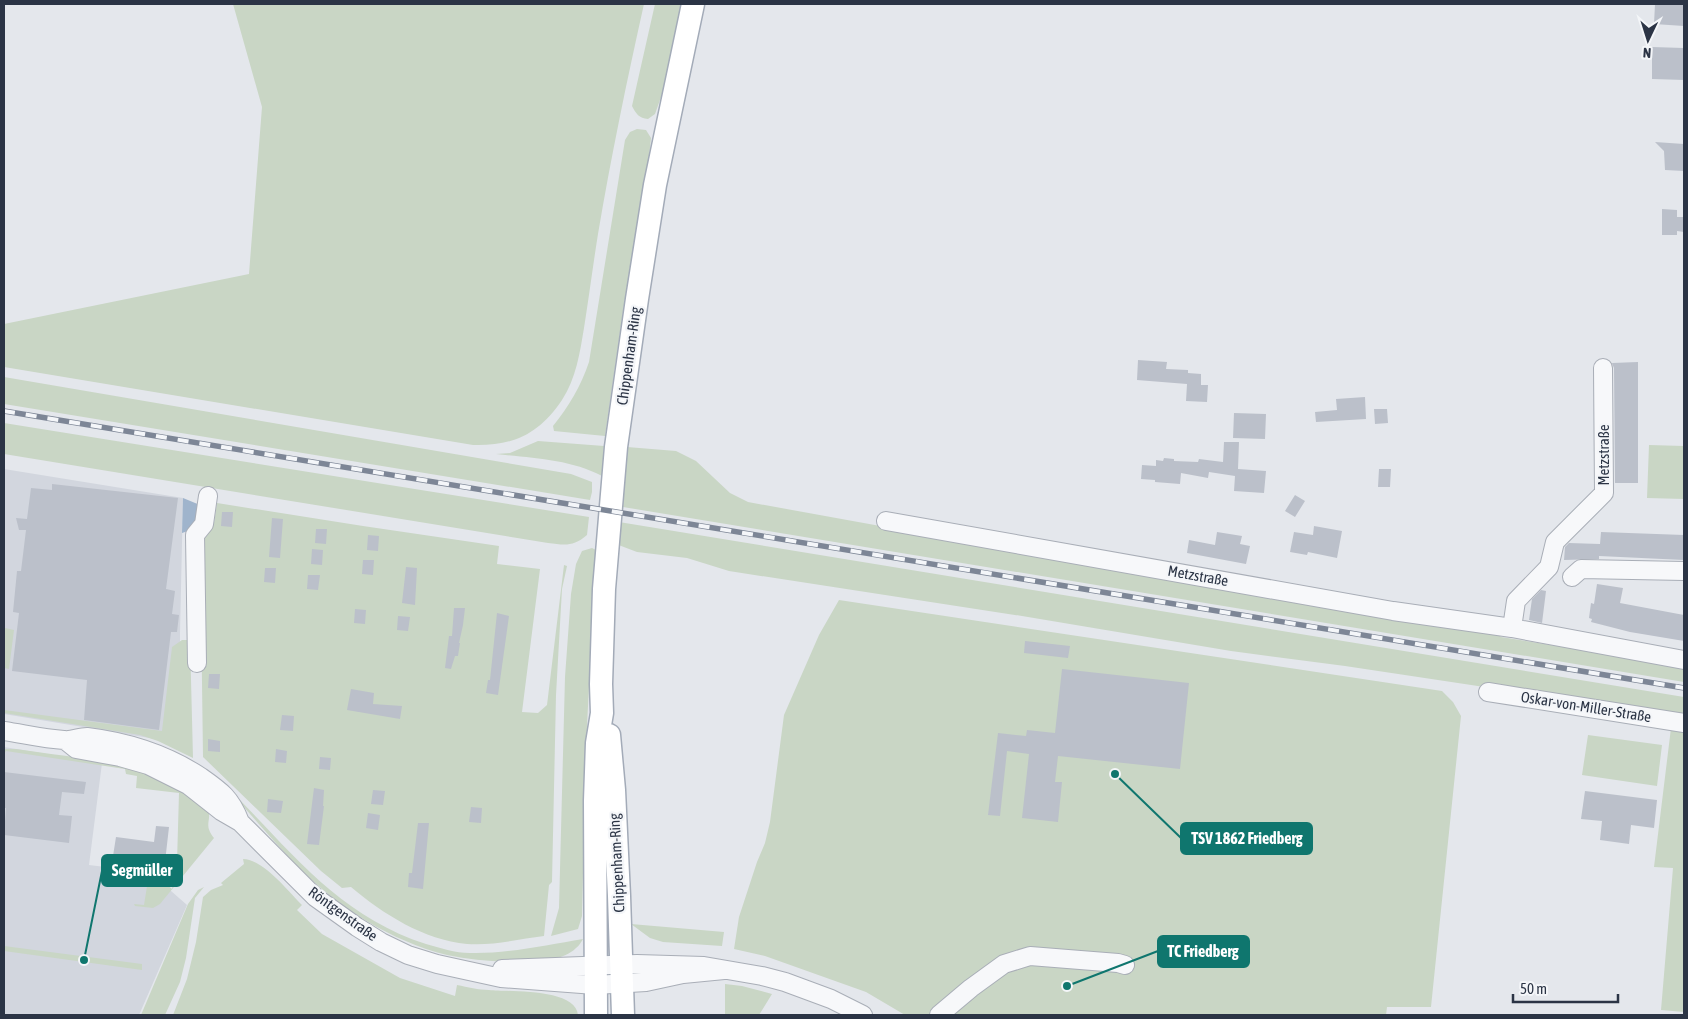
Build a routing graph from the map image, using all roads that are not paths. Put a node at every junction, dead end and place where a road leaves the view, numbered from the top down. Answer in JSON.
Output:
{"nodes":[{"id":1,"x":693,"y":4,"type":"edge"},
{"id":2,"x":1603,"y":368,"type":"dead end"},
{"id":3,"x":208,"y":496,"type":"dead end"},
{"id":4,"x":886,"y":522,"type":"dead end"},
{"id":5,"x":1684,"y":571,"type":"edge"},
{"id":6,"x":1572,"y":577,"type":"dead end"},
{"id":7,"x":1512,"y":628,"type":"junction"},
{"id":8,"x":1684,"y":660,"type":"edge"},
{"id":9,"x":197,"y":663,"type":"dead end"},
{"id":10,"x":1488,"y":692,"type":"dead end"},
{"id":11,"x":602,"y":713,"type":"junction"},
{"id":12,"x":1684,"y":723,"type":"edge"},
{"id":13,"x":4,"y":731,"type":"edge"},
{"id":14,"x":1125,"y":965,"type":"dead end"},
{"id":15,"x":622,"y":974,"type":"junction"},
{"id":16,"x":595,"y":975,"type":"junction"},
{"id":17,"x":596,"y":1015,"type":"edge"},
{"id":18,"x":623,"y":1015,"type":"edge"},
{"id":19,"x":863,"y":1015,"type":"edge"},
{"id":20,"x":939,"y":1015,"type":"edge"}],
"edges":[{"from":1,"to":11,"type":"main road","name":"Chippenham-Ring"},
{"from":2,"to":7,"type":"street","name":"Metzstraße"},
{"from":3,"to":9,"type":"street"},
{"from":4,"to":7,"type":"street","name":"Metzstraße"},
{"from":5,"to":6,"type":"street"},
{"from":7,"to":8,"type":"street","name":"Metzstraße"},
{"from":10,"to":12,"type":"street","name":"Oskar-von-Miller-Straße"},
{"from":11,"to":15,"type":"main road","name":"Chippenham-Ring"},
{"from":11,"to":16,"type":"main road","name":"Chippenham-Ring"},
{"from":13,"to":16,"type":"street","name":"Röntgenstraße"},
{"from":14,"to":20,"type":"street"},
{"from":15,"to":16,"type":"street","name":"Röntgenstraße"},
{"from":15,"to":18,"type":"main road","name":"Chippenham-Ring"},
{"from":15,"to":19,"type":"street","name":"Röntgenstraße"},
{"from":16,"to":17,"type":"main road","name":"Chippenham-Ring"}]}
